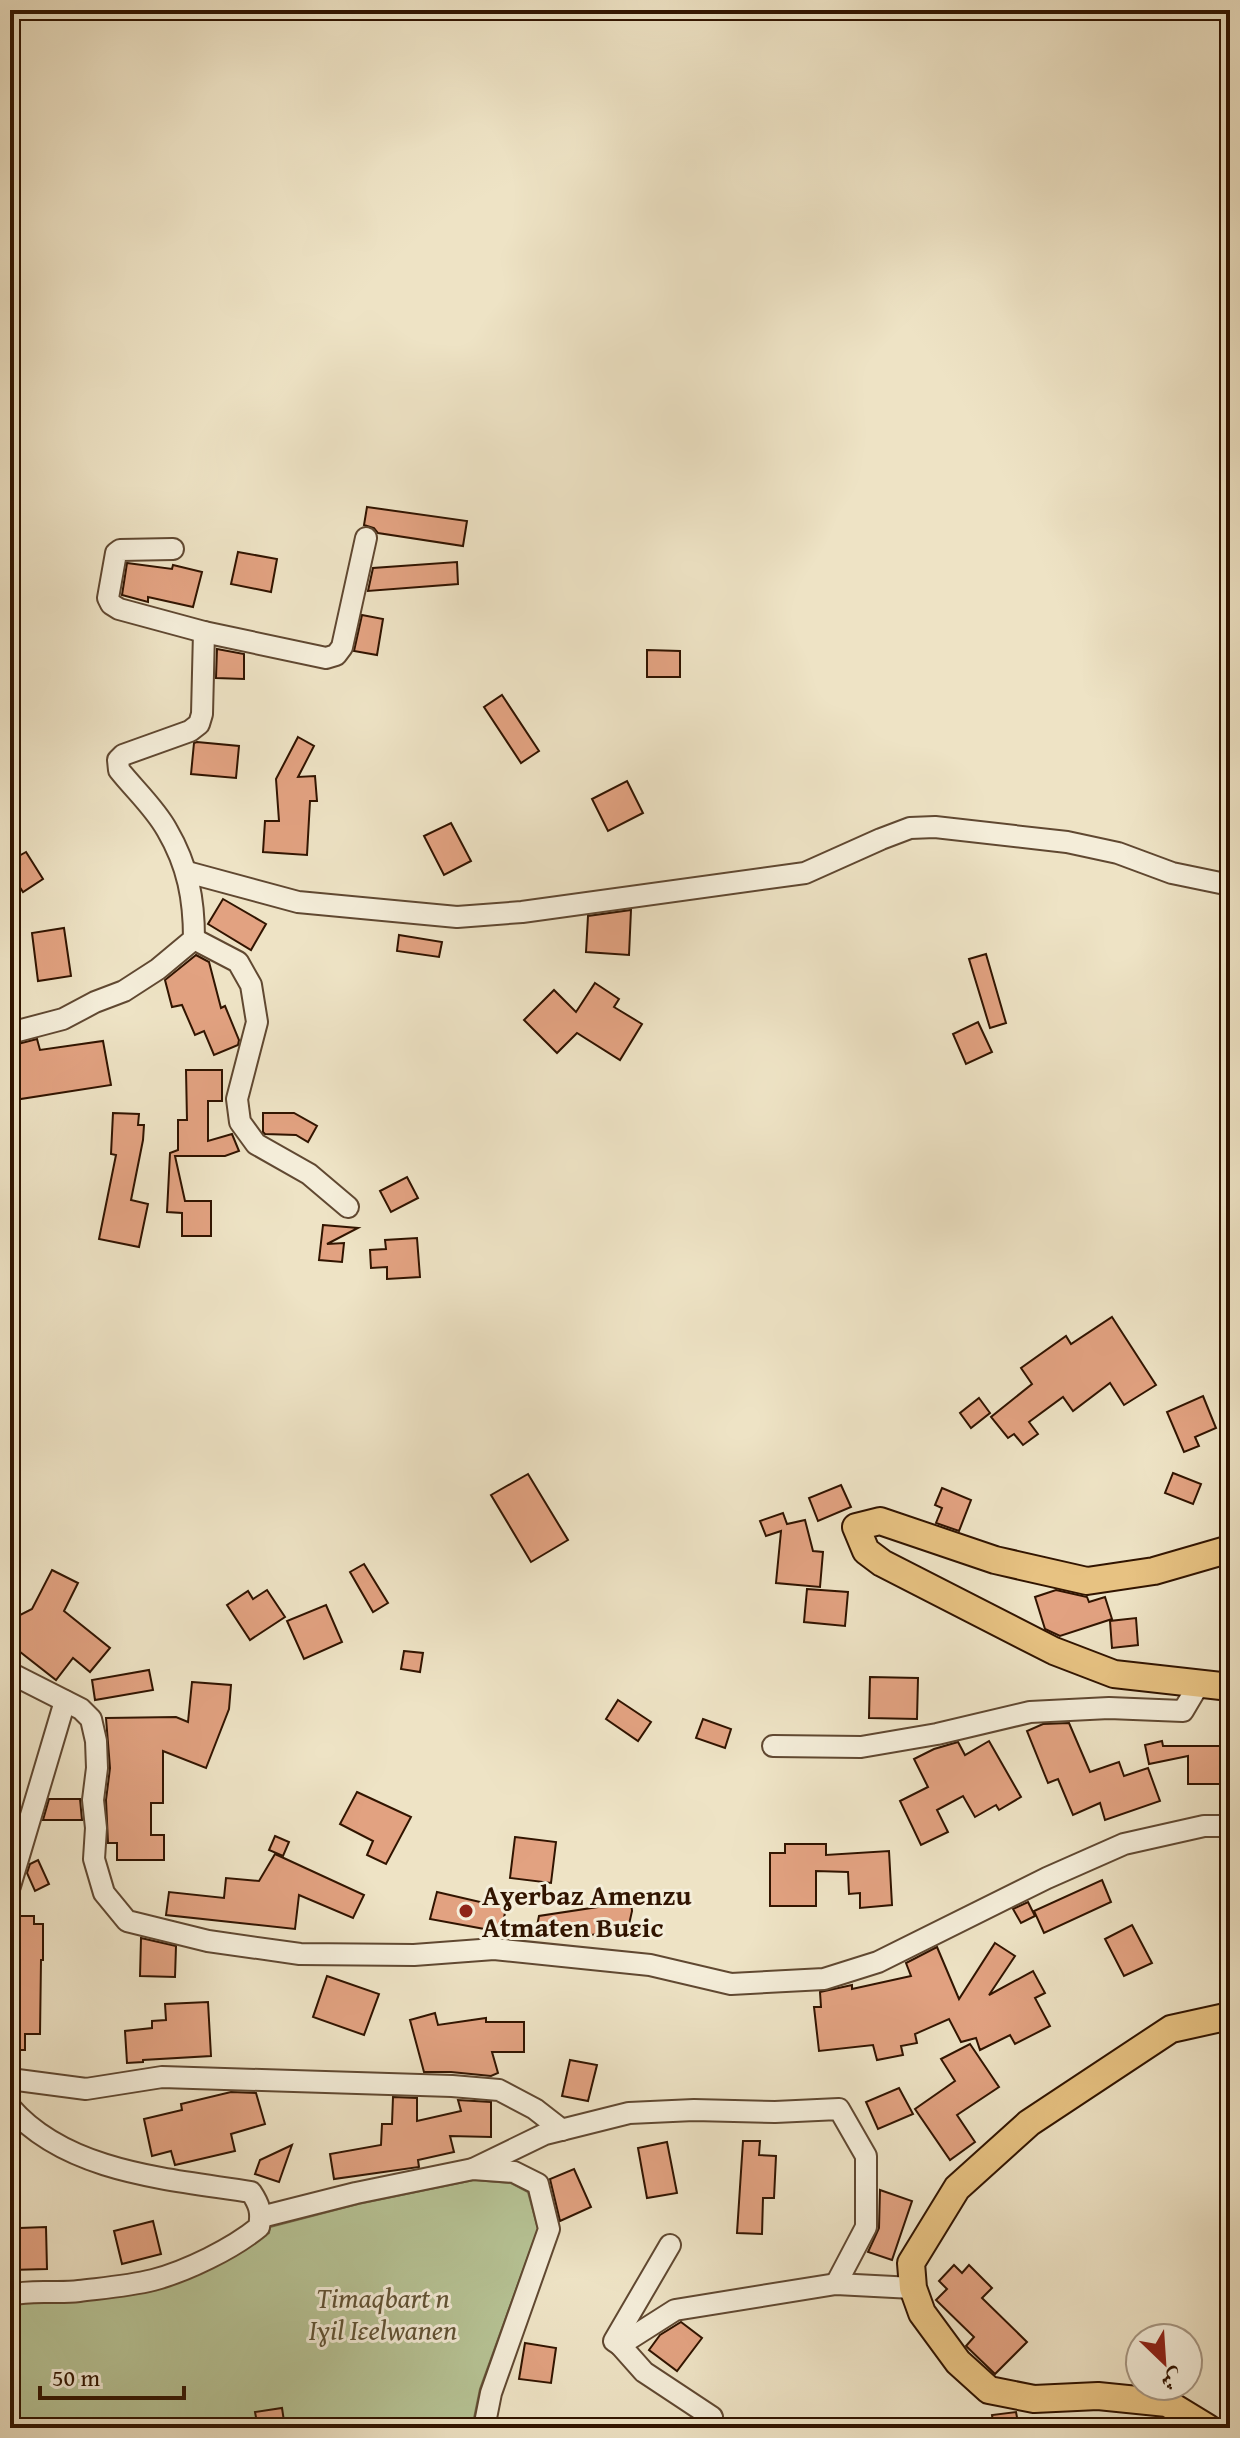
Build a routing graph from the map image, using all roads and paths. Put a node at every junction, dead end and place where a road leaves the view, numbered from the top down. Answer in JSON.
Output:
{"nodes":[{"id":1,"x":366,"y":538,"type":"dead end"},
{"id":2,"x":173,"y":549,"type":"dead end"},
{"id":3,"x":204,"y":632,"type":"junction"},
{"id":4,"x":187,"y":872,"type":"junction"},
{"id":5,"x":1230,"y":885,"type":"edge"},
{"id":6,"x":194,"y":939,"type":"junction"},
{"id":7,"x":10,"y":1033,"type":"edge"},
{"id":8,"x":348,"y":1207,"type":"dead end"},
{"id":9,"x":1230,"y":1549,"type":"edge"},
{"id":10,"x":10,"y":1673,"type":"edge"},
{"id":11,"x":1199,"y":1684,"type":"junction"},
{"id":12,"x":1230,"y":1687,"type":"edge"},
{"id":13,"x":65,"y":1701,"type":"junction"},
{"id":14,"x":773,"y":1746,"type":"dead end"},
{"id":15,"x":1230,"y":1826,"type":"edge"},
{"id":16,"x":10,"y":1886,"type":"edge"},
{"id":17,"x":1230,"y":2016,"type":"edge"},
{"id":18,"x":10,"y":2079,"type":"edge"},
{"id":19,"x":10,"y":2107,"type":"edge"},
{"id":20,"x":562,"y":2130,"type":"junction"},
{"id":21,"x":473,"y":2169,"type":"junction"},
{"id":22,"x":261,"y":2217,"type":"junction"},
{"id":23,"x":670,"y":2245,"type":"dead end"},
{"id":24,"x":836,"y":2284,"type":"junction"},
{"id":25,"x":913,"y":2288,"type":"junction"},
{"id":26,"x":10,"y":2295,"type":"edge"},
{"id":27,"x":620,"y":2345,"type":"junction"},
{"id":28,"x":712,"y":2417,"type":"dead end"},
{"id":29,"x":484,"y":2428,"type":"edge"},
{"id":30,"x":1208,"y":2428,"type":"edge"}],
"edges":[{"from":1,"to":3,"type":"street"},
{"from":2,"to":3,"type":"street"},
{"from":3,"to":4,"type":"street"},
{"from":4,"to":5,"type":"street"},
{"from":4,"to":6,"type":"street"},
{"from":6,"to":7,"type":"street"},
{"from":6,"to":8,"type":"street"},
{"from":9,"to":11,"type":"main road"},
{"from":10,"to":13,"type":"street"},
{"from":11,"to":12,"type":"main road"},
{"from":11,"to":14,"type":"street"},
{"from":13,"to":15,"type":"street"},
{"from":13,"to":16,"type":"street"},
{"from":17,"to":25,"type":"main road"},
{"from":18,"to":20,"type":"street"},
{"from":19,"to":22,"type":"street"},
{"from":20,"to":21,"type":"street"},
{"from":20,"to":24,"type":"street"},
{"from":21,"to":22,"type":"street"},
{"from":21,"to":29,"type":"street"},
{"from":22,"to":26,"type":"street"},
{"from":23,"to":27,"type":"street"},
{"from":24,"to":25,"type":"street"},
{"from":24,"to":27,"type":"street"},
{"from":25,"to":30,"type":"main road"},
{"from":27,"to":28,"type":"street"}]}
